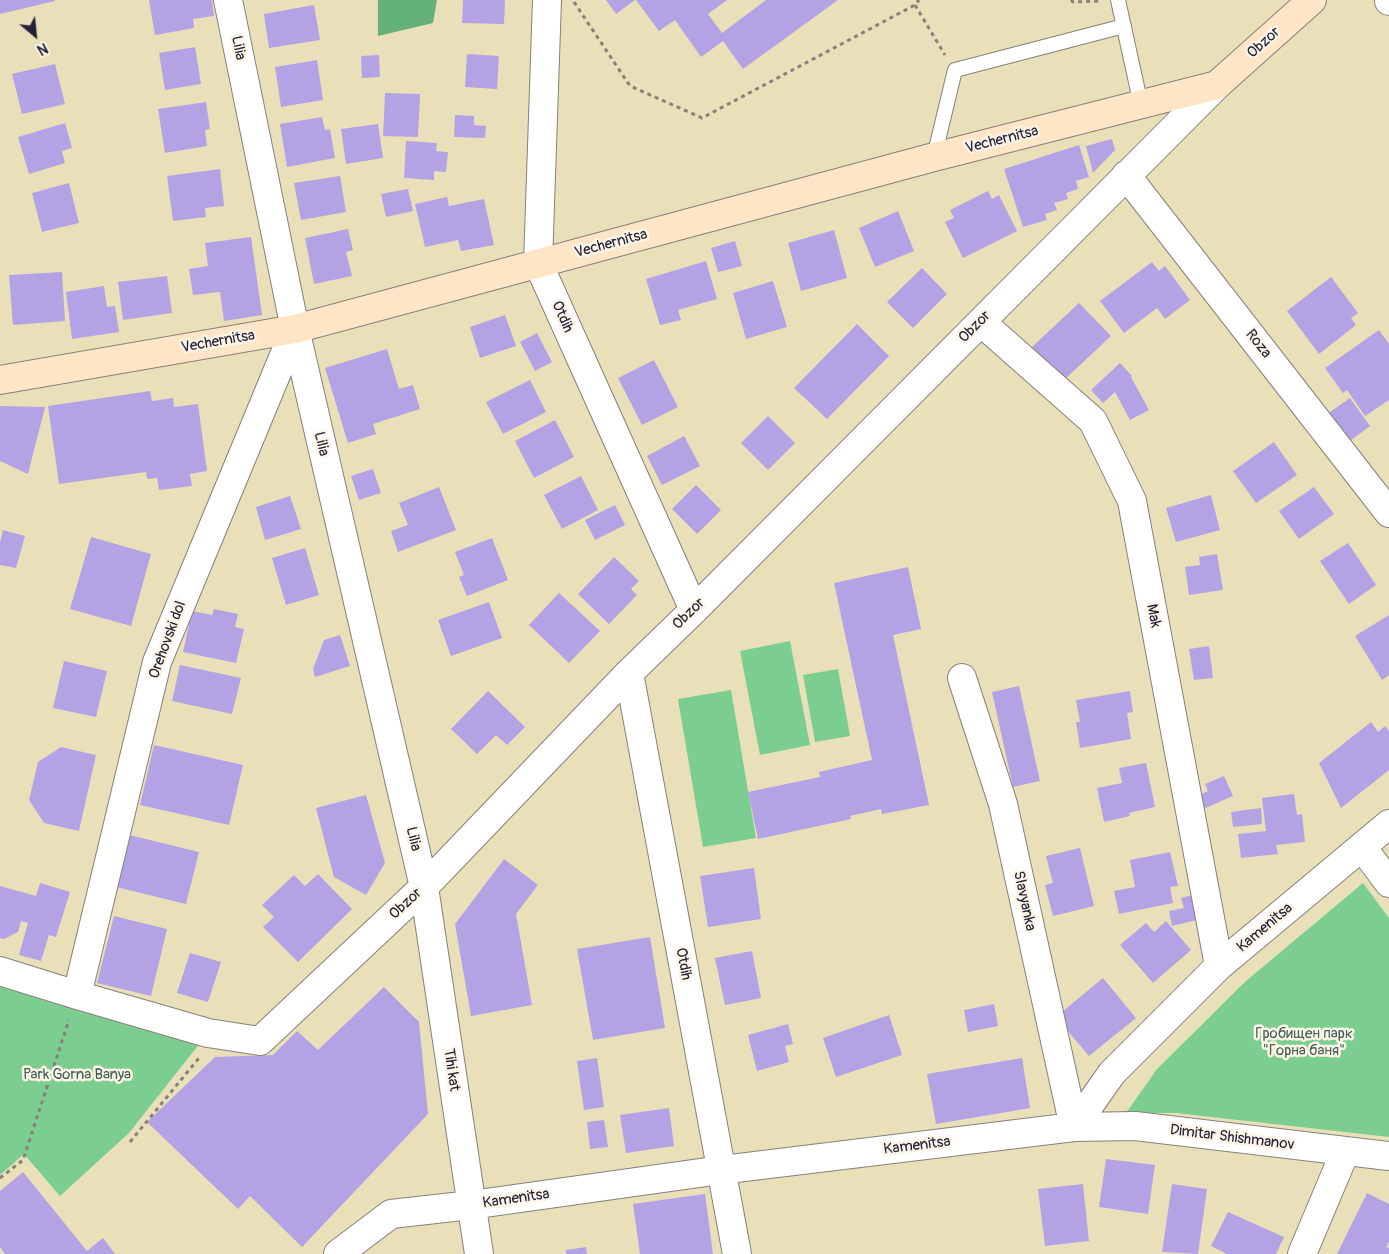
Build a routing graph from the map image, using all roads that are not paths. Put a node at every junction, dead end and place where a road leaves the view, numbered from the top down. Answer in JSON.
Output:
{"nodes":[{"id":1,"x":228,"y":0,"type":"edge"},
{"id":2,"x":547,"y":0,"type":"edge"},
{"id":3,"x":1118,"y":0,"type":"edge"},
{"id":4,"x":1312,"y":0,"type":"edge"},
{"id":5,"x":1124,"y":26,"type":"junction"},
{"id":6,"x":1216,"y":85,"type":"junction"},
{"id":7,"x":1141,"y":106,"type":"junction"},
{"id":8,"x":934,"y":157,"type":"junction"},
{"id":9,"x":1126,"y":175,"type":"junction"},
{"id":10,"x":538,"y":263,"type":"junction"},
{"id":11,"x":981,"y":322,"type":"junction"},
{"id":12,"x":295,"y":329,"type":"junction"},
{"id":13,"x":0,"y":380,"type":"edge"},
{"id":14,"x":1389,"y":513,"type":"edge"},
{"id":15,"x":694,"y":610,"type":"junction"},
{"id":16,"x":629,"y":673,"type":"junction"},
{"id":17,"x":962,"y":678,"type":"dead end"},
{"id":18,"x":1389,"y":824,"type":"edge"},
{"id":19,"x":1362,"y":847,"type":"junction"},
{"id":20,"x":1389,"y":883,"type":"edge"},
{"id":21,"x":424,"y":887,"type":"junction"},
{"id":22,"x":1219,"y":966,"type":"junction"},
{"id":23,"x":0,"y":971,"type":"edge"},
{"id":24,"x":78,"y":995,"type":"junction"},
{"id":25,"x":1074,"y":1127,"type":"junction"},
{"id":26,"x":1345,"y":1152,"type":"junction"},
{"id":27,"x":1389,"y":1156,"type":"edge"},
{"id":28,"x":721,"y":1170,"type":"junction"},
{"id":29,"x":471,"y":1205,"type":"junction"},
{"id":30,"x":338,"y":1254,"type":"edge"},
{"id":31,"x":479,"y":1254,"type":"edge"},
{"id":32,"x":738,"y":1254,"type":"edge"},
{"id":33,"x":1302,"y":1254,"type":"edge"}],
"edges":[{"from":1,"to":12,"type":"street","name":"Lilia"},
{"from":2,"to":10,"type":"street","name":"Otdih"},
{"from":3,"to":5,"type":"lane"},
{"from":4,"to":6,"type":"street","name":"Obzor"},
{"from":5,"to":7,"type":"lane"},
{"from":5,"to":8,"type":"lane"},
{"from":6,"to":7,"type":"street","name":"Vechernitsa"},
{"from":6,"to":9,"type":"street","name":"Obzor"},
{"from":7,"to":8,"type":"street","name":"Vechernitsa"},
{"from":8,"to":10,"type":"street","name":"Vechernitsa"},
{"from":9,"to":11,"type":"street","name":"Obzor"},
{"from":9,"to":14,"type":"street","name":"Roza"},
{"from":10,"to":12,"type":"street","name":"Vechernitsa"},
{"from":10,"to":15,"type":"street","name":"Otdih"},
{"from":11,"to":15,"type":"street","name":"Obzor"},
{"from":11,"to":22,"type":"street","name":"Mak"},
{"from":12,"to":13,"type":"street","name":"Vechernitsa"},
{"from":12,"to":21,"type":"street","name":"Lilia"},
{"from":12,"to":24,"type":"street","name":"Orehovski dol"},
{"from":15,"to":16,"type":"street","name":"Obzor"},
{"from":16,"to":21,"type":"street","name":"Obzor"},
{"from":16,"to":28,"type":"street","name":"Otdih"},
{"from":17,"to":25,"type":"street","name":"Slavyanka"},
{"from":18,"to":19,"type":"street","name":"Kamenitsa"},
{"from":19,"to":20,"type":"street"},
{"from":19,"to":22,"type":"street","name":"Kamenitsa"},
{"from":21,"to":24,"type":"street","name":"Obzor"},
{"from":21,"to":29,"type":"street","name":"Tihi kat"},
{"from":22,"to":25,"type":"street","name":"Kamenitsa"},
{"from":23,"to":24,"type":"street","name":"Obzor"},
{"from":25,"to":26,"type":"street","name":"Dimitar Shishmanov"},
{"from":25,"to":28,"type":"street","name":"Kamenitsa"},
{"from":26,"to":27,"type":"street","name":"Dimitar Shishmanov"},
{"from":26,"to":33,"type":"street"},
{"from":28,"to":29,"type":"street","name":"Kamenitsa"},
{"from":28,"to":32,"type":"street","name":"Otdih"},
{"from":29,"to":30,"type":"street","name":"Kamenitsa"},
{"from":29,"to":31,"type":"street","name":"Tihi kat"}]}
